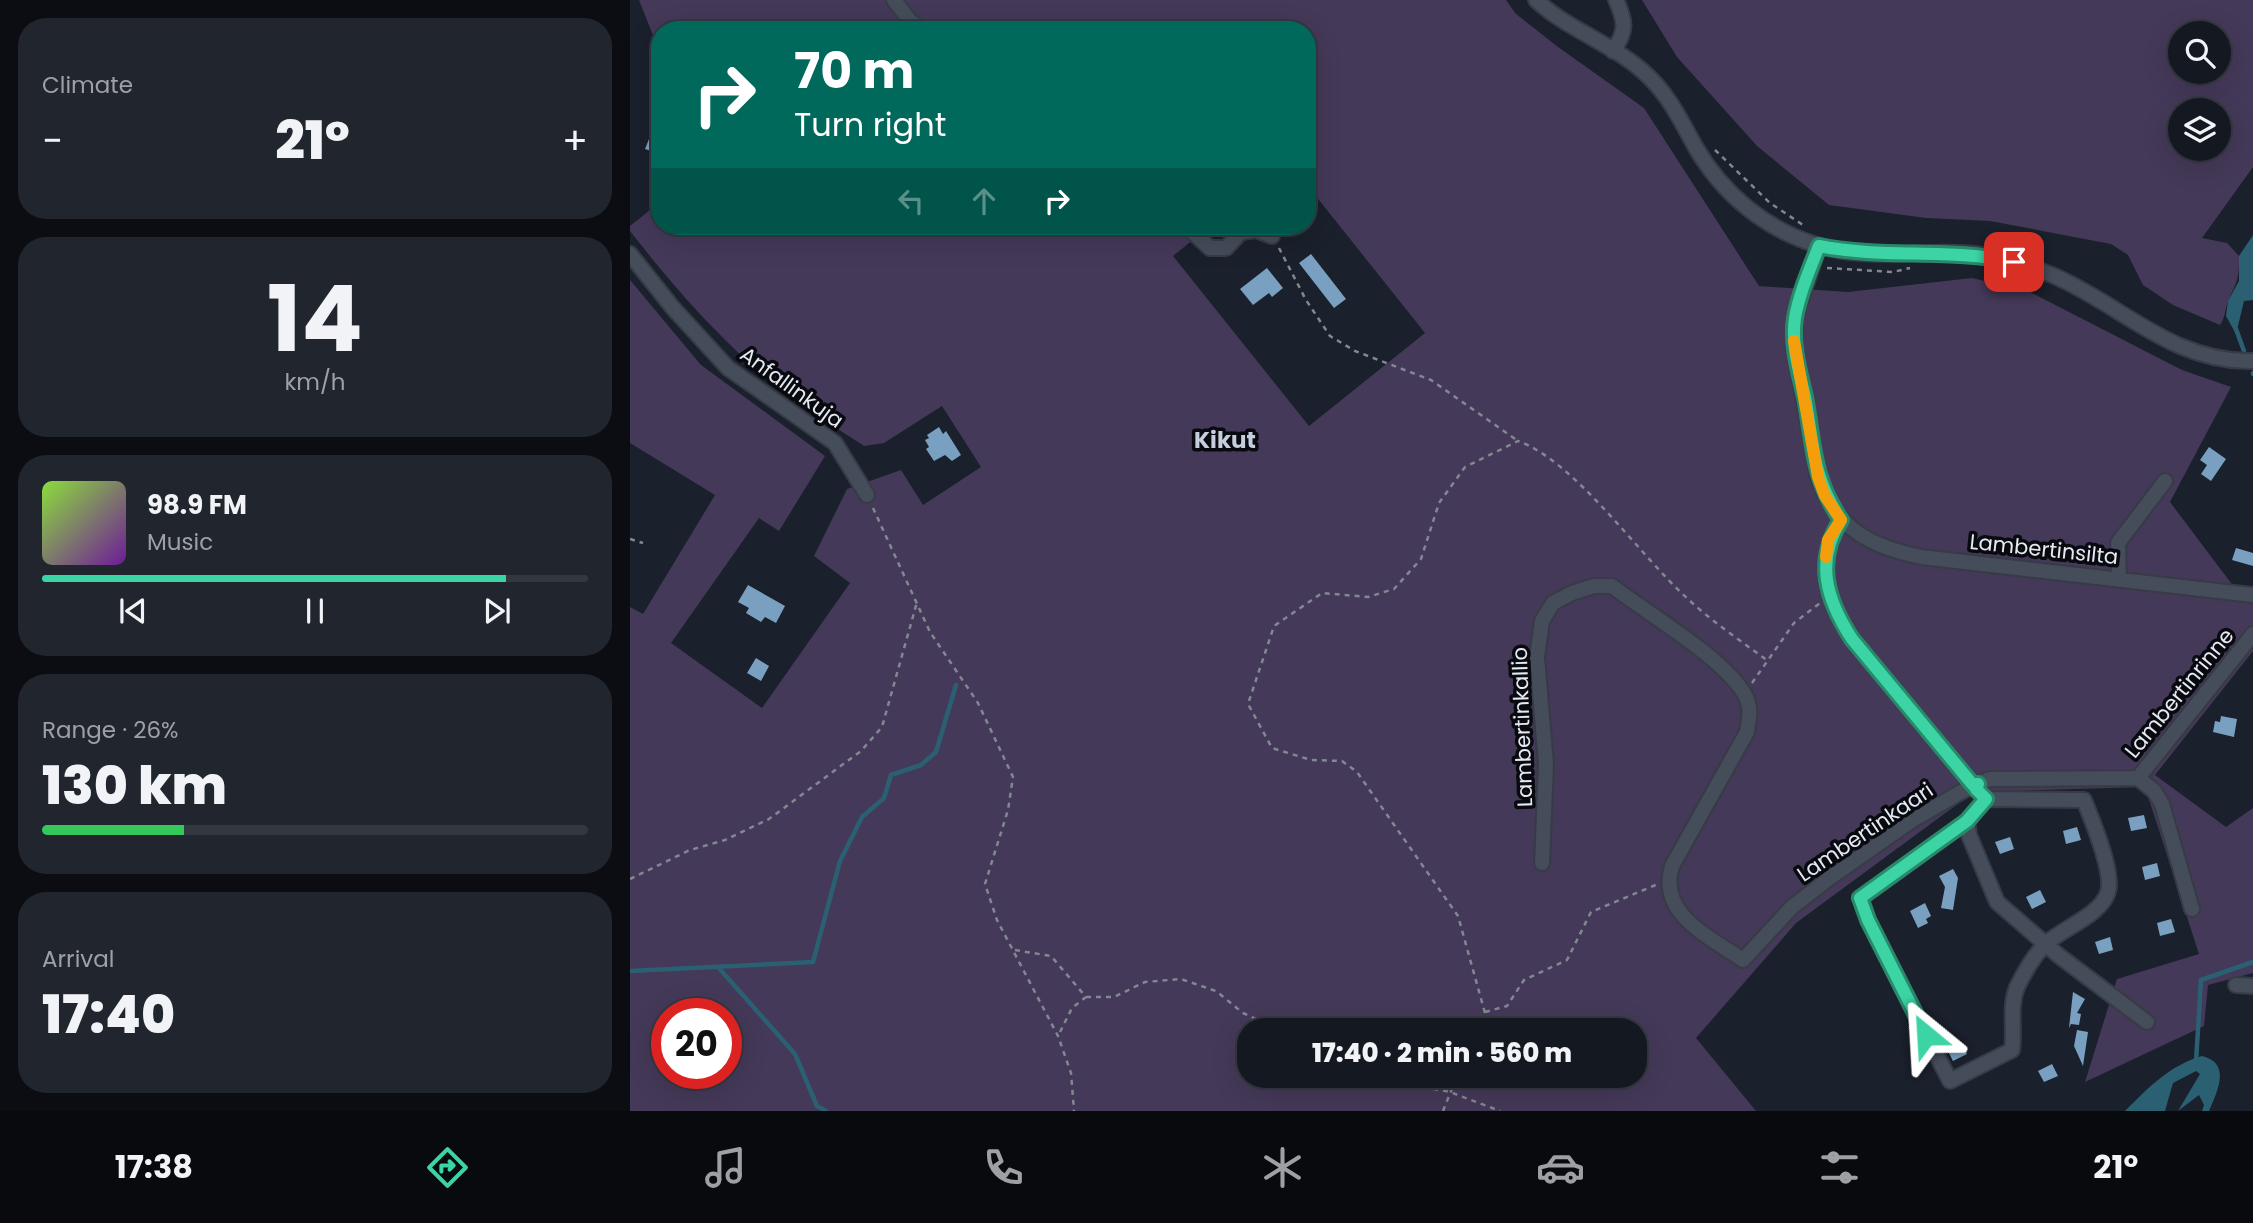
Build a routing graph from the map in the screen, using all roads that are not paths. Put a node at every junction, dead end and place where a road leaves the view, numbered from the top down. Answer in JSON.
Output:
{"nodes":[{"id":1,"x":894,"y":0,"type":"edge"},
{"id":2,"x":1536,"y":0,"type":"edge"},
{"id":3,"x":1616,"y":0,"type":"edge"},
{"id":4,"x":910,"y":21,"type":"edge"},
{"id":5,"x":1613,"y":51,"type":"junction"},
{"id":6,"x":1196,"y":235,"type":"edge"},
{"id":7,"x":1238,"y":235,"type":"edge"},
{"id":8,"x":1819,"y":246,"type":"junction"},
{"id":9,"x":630,"y":254,"type":"edge"},
{"id":10,"x":2253,"y":361,"type":"edge"},
{"id":11,"x":2165,"y":481,"type":"dead end"},
{"id":12,"x":867,"y":495,"type":"road end"},
{"id":13,"x":1841,"y":520,"type":"junction"},
{"id":14,"x":2119,"y":578,"type":"junction"},
{"id":15,"x":2253,"y":595,"type":"edge"},
{"id":16,"x":2253,"y":634,"type":"edge"},
{"id":17,"x":2138,"y":778,"type":"junction"},
{"id":18,"x":1976,"y":784,"type":"junction"},
{"id":19,"x":1986,"y":799,"type":"junction"},
{"id":20,"x":1967,"y":821,"type":"junction"},
{"id":21,"x":1542,"y":863,"type":"dead end"},
{"id":22,"x":2192,"y":909,"type":"dead end"},
{"id":23,"x":2045,"y":944,"type":"junction"},
{"id":24,"x":1743,"y":960,"type":"joint"},
{"id":25,"x":2236,"y":985,"type":"dead end"},
{"id":26,"x":2253,"y":985,"type":"edge"},
{"id":27,"x":2147,"y":1022,"type":"dead end"}],
"edges":[{"from":1,"to":4,"type":"street"},
{"from":2,"to":5,"type":"street"},
{"from":3,"to":5,"type":"street"},
{"from":5,"to":8,"type":"street"},
{"from":6,"to":7,"type":"street"},
{"from":8,"to":10,"type":"street"},
{"from":8,"to":13,"type":"street"},
{"from":9,"to":12,"type":"street","name":"Anfallinkuja"},
{"from":11,"to":14,"type":"street"},
{"from":13,"to":14,"type":"street","name":"Lambertinsilta"},
{"from":13,"to":18,"type":"street"},
{"from":14,"to":15,"type":"street","name":"Lambertinsilta"},
{"from":16,"to":17,"type":"street","name":"Lambertinrinne"},
{"from":17,"to":18,"type":"street"},
{"from":17,"to":22,"type":"street"},
{"from":18,"to":19,"type":"street"},
{"from":18,"to":24,"type":"street","name":"Lambertinkaari"},
{"from":19,"to":20,"type":"street"},
{"from":19,"to":23,"type":"street"},
{"from":20,"to":23,"type":"street"},
{"from":20,"to":23,"type":"street"},
{"from":21,"to":24,"type":"street","name":"Lambertinkallio"},
{"from":23,"to":27,"type":"street"},
{"from":25,"to":26,"type":"street"}]}
